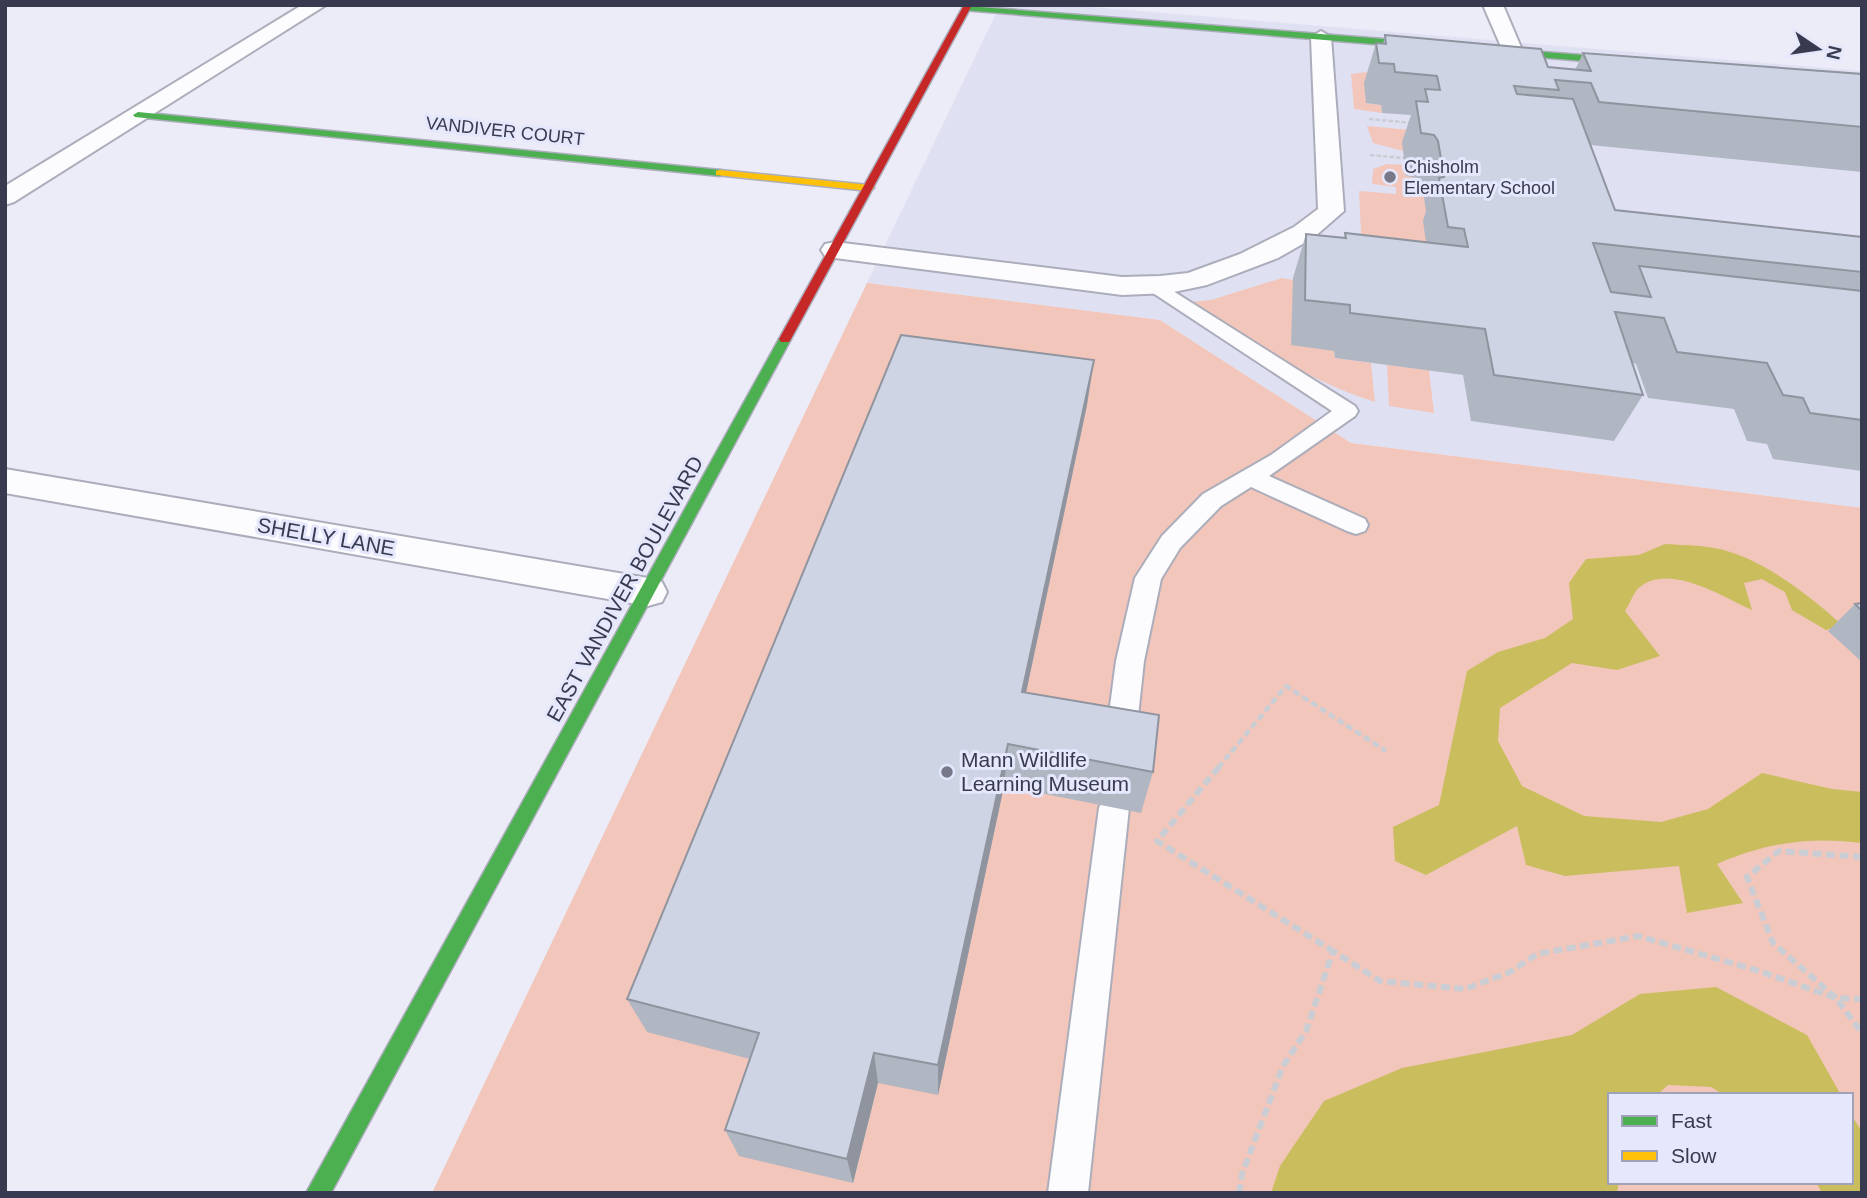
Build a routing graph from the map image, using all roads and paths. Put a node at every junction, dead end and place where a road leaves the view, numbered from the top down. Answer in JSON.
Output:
{"nodes":[{"id":1,"x":316,"y":5,"type":"edge"},
{"id":2,"x":1493,"y":5,"type":"edge"},
{"id":3,"x":967,"y":7,"type":"edge"},
{"id":4,"x":1321,"y":37,"type":"junction"},
{"id":5,"x":1512,"y":52,"type":"junction"},
{"id":6,"x":1653,"y":64,"type":"edge"},
{"id":7,"x":138,"y":115,"type":"junction"},
{"id":8,"x":1359,"y":153,"type":"dead end"},
{"id":9,"x":1404,"y":159,"type":"dead end"},
{"id":10,"x":869,"y":188,"type":"junction"},
{"id":11,"x":5,"y":197,"type":"edge"},
{"id":12,"x":835,"y":250,"type":"junction"},
{"id":13,"x":1154,"y":285,"type":"junction"},
{"id":14,"x":1250,"y":477,"type":"junction"},
{"id":15,"x":5,"y":481,"type":"edge"},
{"id":16,"x":1356,"y":525,"type":"dead end"},
{"id":17,"x":648,"y":592,"type":"junction"},
{"id":18,"x":1386,"y":751,"type":"dead end"},
{"id":19,"x":1119,"y":753,"type":"edge"},
{"id":20,"x":1114,"y":808,"type":"edge"},
{"id":21,"x":1862,"y":857,"type":"edge"},
{"id":22,"x":1333,"y":951,"type":"junction"},
{"id":23,"x":1836,"y":998,"type":"junction"},
{"id":24,"x":1862,"y":999,"type":"edge"},
{"id":25,"x":1862,"y":1033,"type":"edge"},
{"id":26,"x":318,"y":1193,"type":"edge"},
{"id":27,"x":1068,"y":1193,"type":"edge"},
{"id":28,"x":1239,"y":1193,"type":"edge"}],
"edges":[{"from":1,"to":7,"type":"street"},
{"from":2,"to":5,"type":"street"},
{"from":3,"to":4,"type":"street"},
{"from":3,"to":10,"type":"street","name":"EAST VANDIVER BOULEVARD"},
{"from":4,"to":5,"type":"street"},
{"from":4,"to":13,"type":"street"},
{"from":5,"to":6,"type":"street"},
{"from":7,"to":10,"type":"street","name":"VANDIVER COURT"},
{"from":7,"to":11,"type":"street"},
{"from":8,"to":9,"type":"path"},
{"from":10,"to":12,"type":"street","name":"EAST VANDIVER BOULEVARD"},
{"from":12,"to":13,"type":"street"},
{"from":12,"to":17,"type":"street","name":"EAST VANDIVER BOULEVARD"},
{"from":13,"to":14,"type":"lane"},
{"from":14,"to":16,"type":"lane"},
{"from":14,"to":19,"type":"lane"},
{"from":15,"to":17,"type":"street","name":"SHELLY LANE"},
{"from":17,"to":26,"type":"street","name":"EAST VANDIVER BOULEVARD"},
{"from":18,"to":22,"type":"path"},
{"from":20,"to":27,"type":"lane"},
{"from":21,"to":23,"type":"path"},
{"from":22,"to":23,"type":"path"},
{"from":22,"to":28,"type":"path"},
{"from":23,"to":24,"type":"path"},
{"from":23,"to":25,"type":"path"}]}
